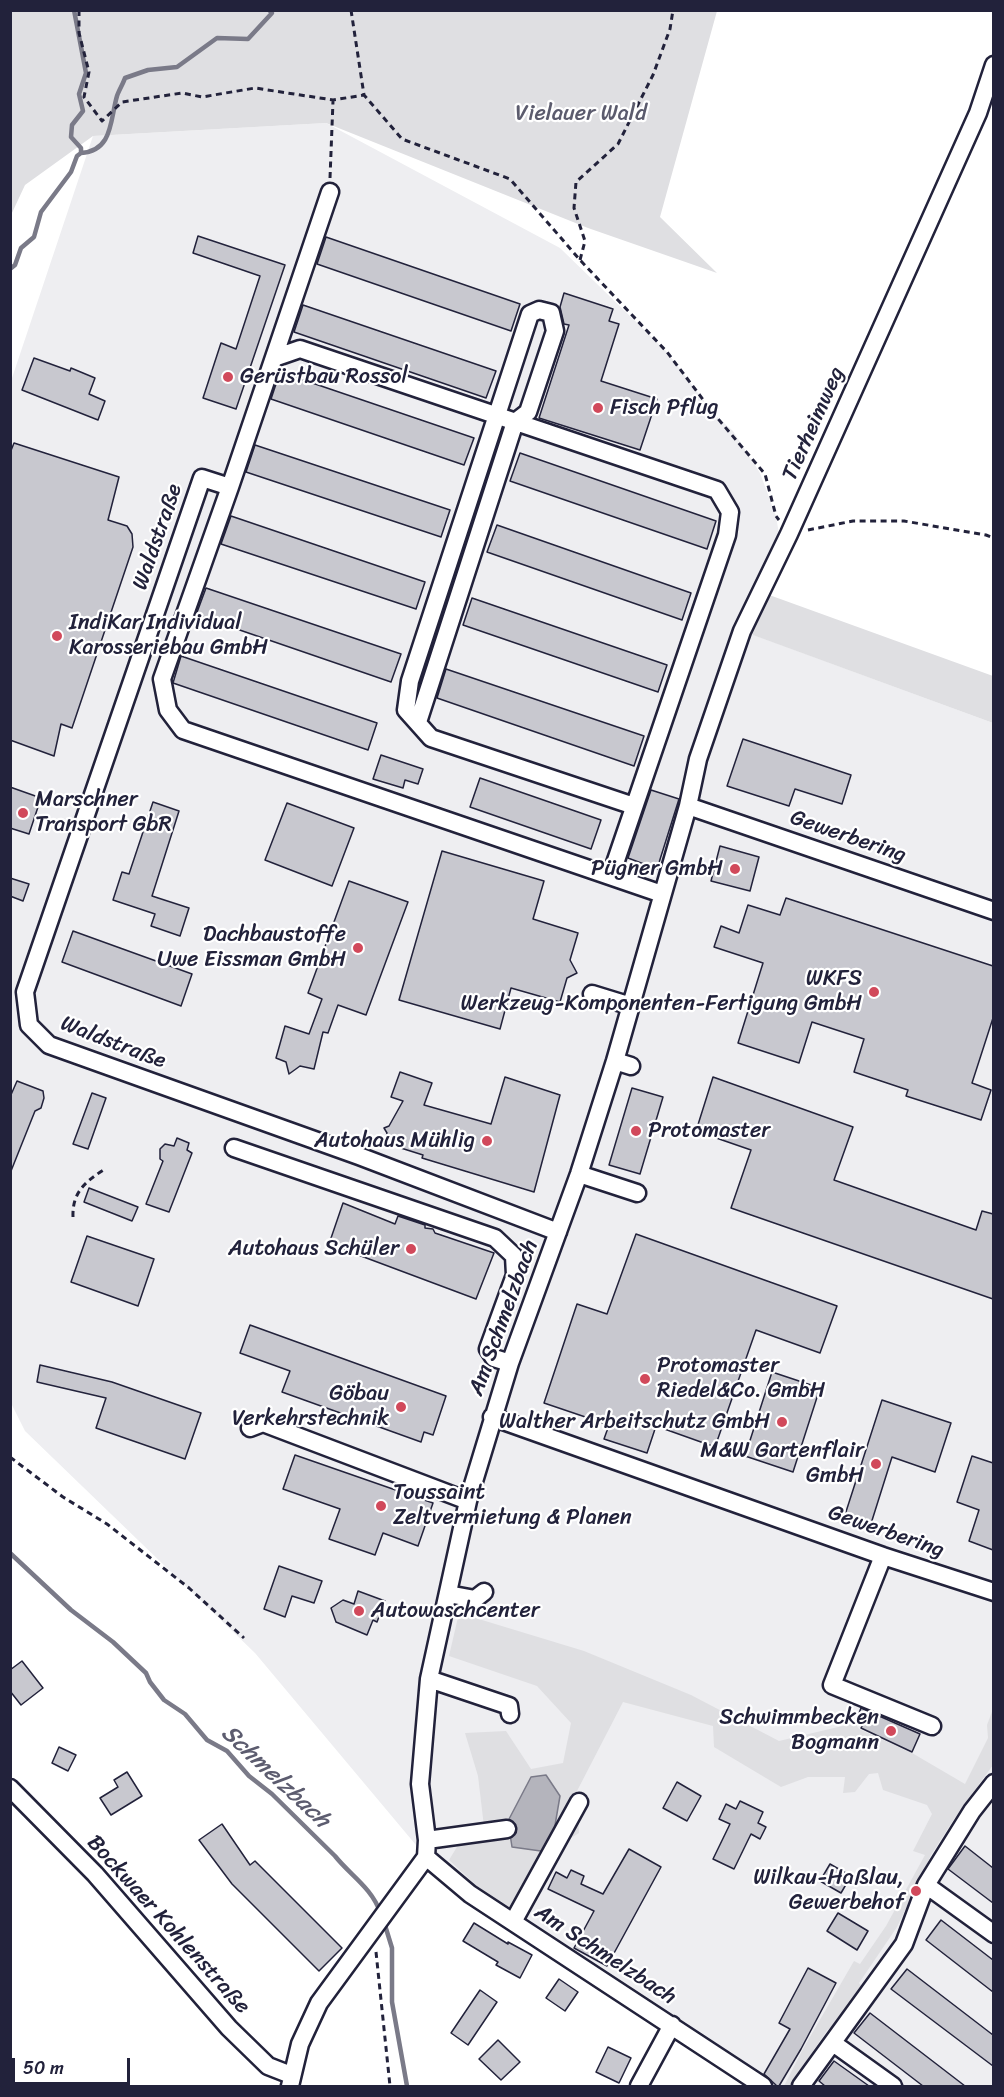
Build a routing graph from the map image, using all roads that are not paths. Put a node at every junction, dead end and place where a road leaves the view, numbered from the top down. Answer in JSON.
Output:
{"nodes":[{"id":1,"x":993,"y":65,"type":"edge"},
{"id":2,"x":330,"y":192,"type":"road end"},
{"id":3,"x":274,"y":358,"type":"junction"},
{"id":4,"x":496,"y":416,"type":"junction"},
{"id":5,"x":515,"y":422,"type":"junction"},
{"id":6,"x":230,"y":487,"type":"junction"},
{"id":7,"x":418,"y":723,"type":"junction"},
{"id":8,"x":634,"y":806,"type":"junction"},
{"id":9,"x":688,"y":806,"type":"junction"},
{"id":10,"x":611,"y":875,"type":"junction"},
{"id":11,"x":662,"y":894,"type":"junction"},
{"id":12,"x":993,"y":910,"type":"edge"},
{"id":13,"x":592,"y":994,"type":"dead end"},
{"id":14,"x":631,"y":1006,"type":"junction"},
{"id":15,"x":234,"y":1148,"type":"dead end"},
{"id":16,"x":579,"y":1174,"type":"junction"},
{"id":17,"x":637,"y":1193,"type":"dead end"},
{"id":18,"x":558,"y":1232,"type":"junction"},
{"id":19,"x":510,"y":1363,"type":"junction"},
{"id":20,"x":492,"y":1416,"type":"junction"},
{"id":21,"x":250,"y":1428,"type":"dead end"},
{"id":22,"x":468,"y":1501,"type":"junction"},
{"id":23,"x":883,"y":1556,"type":"junction"},
{"id":24,"x":484,"y":1592,"type":"dead end"},
{"id":25,"x":993,"y":1592,"type":"edge"},
{"id":26,"x":448,"y":1594,"type":"junction"},
{"id":27,"x":429,"y":1679,"type":"junction"},
{"id":28,"x":510,"y":1714,"type":"dead end"},
{"id":29,"x":932,"y":1726,"type":"dead end"},
{"id":30,"x":993,"y":1783,"type":"edge"},
{"id":31,"x":10,"y":1788,"type":"edge"},
{"id":32,"x":579,"y":1802,"type":"dead end"},
{"id":33,"x":507,"y":1829,"type":"dead end"},
{"id":34,"x":427,"y":1848,"type":"junction"},
{"id":35,"x":926,"y":1886,"type":"junction"},
{"id":36,"x":513,"y":1922,"type":"junction"},
{"id":37,"x":993,"y":1934,"type":"edge"},
{"id":38,"x":672,"y":2025,"type":"junction"},
{"id":39,"x":833,"y":2043,"type":"junction"},
{"id":40,"x":291,"y":2081,"type":"edge"},
{"id":41,"x":639,"y":2086,"type":"edge"},
{"id":42,"x":763,"y":2086,"type":"edge"},
{"id":43,"x":801,"y":2086,"type":"edge"},
{"id":44,"x":893,"y":2086,"type":"edge"}],
"edges":[{"from":1,"to":9,"type":"street","name":"Tierheimweg"},
{"from":2,"to":3,"type":"street"},
{"from":3,"to":4,"type":"street"},
{"from":3,"to":6,"type":"street"},
{"from":4,"to":5,"type":"street"},
{"from":4,"to":5,"type":"street"},
{"from":4,"to":7,"type":"street"},
{"from":5,"to":7,"type":"street"},
{"from":5,"to":8,"type":"street"},
{"from":6,"to":10,"type":"street"},
{"from":6,"to":18,"type":"street","name":"Waldstraße"},
{"from":7,"to":8,"type":"street"},
{"from":8,"to":10,"type":"street"},
{"from":9,"to":11,"type":"street","name":"Am Schmelzbach"},
{"from":9,"to":12,"type":"street","name":"Gewerbering"},
{"from":10,"to":11,"type":"street"},
{"from":11,"to":14,"type":"street","name":"Am Schmelzbach"},
{"from":13,"to":14,"type":"street"},
{"from":14,"to":16,"type":"street","name":"Am Schmelzbach"},
{"from":15,"to":19,"type":"street"},
{"from":16,"to":17,"type":"street"},
{"from":16,"to":18,"type":"street","name":"Am Schmelzbach"},
{"from":18,"to":19,"type":"street","name":"Am Schmelzbach"},
{"from":19,"to":20,"type":"street","name":"Am Schmelzbach"},
{"from":20,"to":22,"type":"street","name":"Am Schmelzbach"},
{"from":20,"to":23,"type":"street","name":"Gewerbering"},
{"from":21,"to":22,"type":"street"},
{"from":22,"to":26,"type":"street","name":"Am Schmelzbach"},
{"from":23,"to":25,"type":"street","name":"Gewerbering"},
{"from":23,"to":29,"type":"street"},
{"from":24,"to":26,"type":"street"},
{"from":26,"to":27,"type":"street","name":"Am Schmelzbach"},
{"from":27,"to":28,"type":"street"},
{"from":27,"to":34,"type":"street","name":"Am Schmelzbach"},
{"from":30,"to":35,"type":"street"},
{"from":31,"to":40,"type":"street","name":"Bockwaer Kohlenstraße"},
{"from":32,"to":36,"type":"street"},
{"from":33,"to":34,"type":"street"},
{"from":34,"to":36,"type":"street","name":"Am Schmelzbach"},
{"from":34,"to":40,"type":"street"},
{"from":35,"to":37,"type":"street"},
{"from":35,"to":39,"type":"street"},
{"from":36,"to":38,"type":"street","name":"Am Schmelzbach"},
{"from":38,"to":41,"type":"street"},
{"from":38,"to":42,"type":"street","name":"Am Schmelzbach"},
{"from":39,"to":43,"type":"street"},
{"from":39,"to":44,"type":"street"}]}
